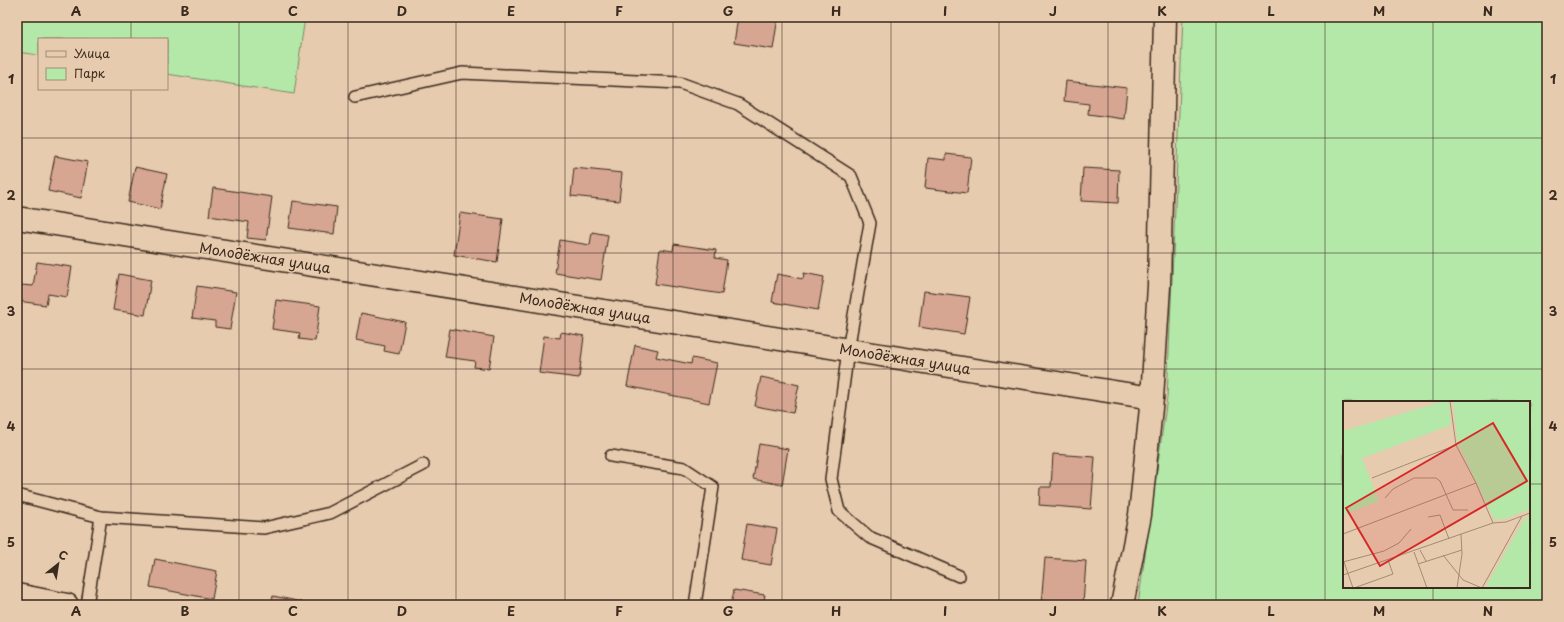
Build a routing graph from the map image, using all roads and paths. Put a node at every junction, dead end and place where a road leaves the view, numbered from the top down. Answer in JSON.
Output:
{"nodes":[{"id":1,"x":1165,"y":17,"type":"edge"},
{"id":2,"x":355,"y":97,"type":"dead end"},
{"id":3,"x":17,"y":218,"type":"edge"},
{"id":4,"x":848,"y":350,"type":"junction"},
{"id":5,"x":1152,"y":398,"type":"junction"},
{"id":6,"x":611,"y":456,"type":"dead end"},
{"id":7,"x":423,"y":465,"type":"dead end"},
{"id":8,"x":17,"y":495,"type":"edge"},
{"id":9,"x":101,"y":517,"type":"junction"},
{"id":10,"x":958,"y":576,"type":"dead end"},
{"id":11,"x":17,"y":595,"type":"edge"},
{"id":12,"x":67,"y":605,"type":"edge"},
{"id":13,"x":87,"y":605,"type":"edge"},
{"id":14,"x":694,"y":605,"type":"edge"},
{"id":15,"x":1122,"y":605,"type":"edge"}],
"edges":[{"from":1,"to":5,"type":"street"},
{"from":2,"to":4,"type":"lane"},
{"from":3,"to":4,"type":"street","name":"Молодёжная улица"},
{"from":4,"to":5,"type":"street","name":"Молодёжная улица"},
{"from":4,"to":10,"type":"lane"},
{"from":5,"to":15,"type":"street"},
{"from":6,"to":14,"type":"lane"},
{"from":7,"to":9,"type":"lane"},
{"from":8,"to":9,"type":"lane"},
{"from":9,"to":13,"type":"lane"},
{"from":11,"to":12,"type":"street"}]}
